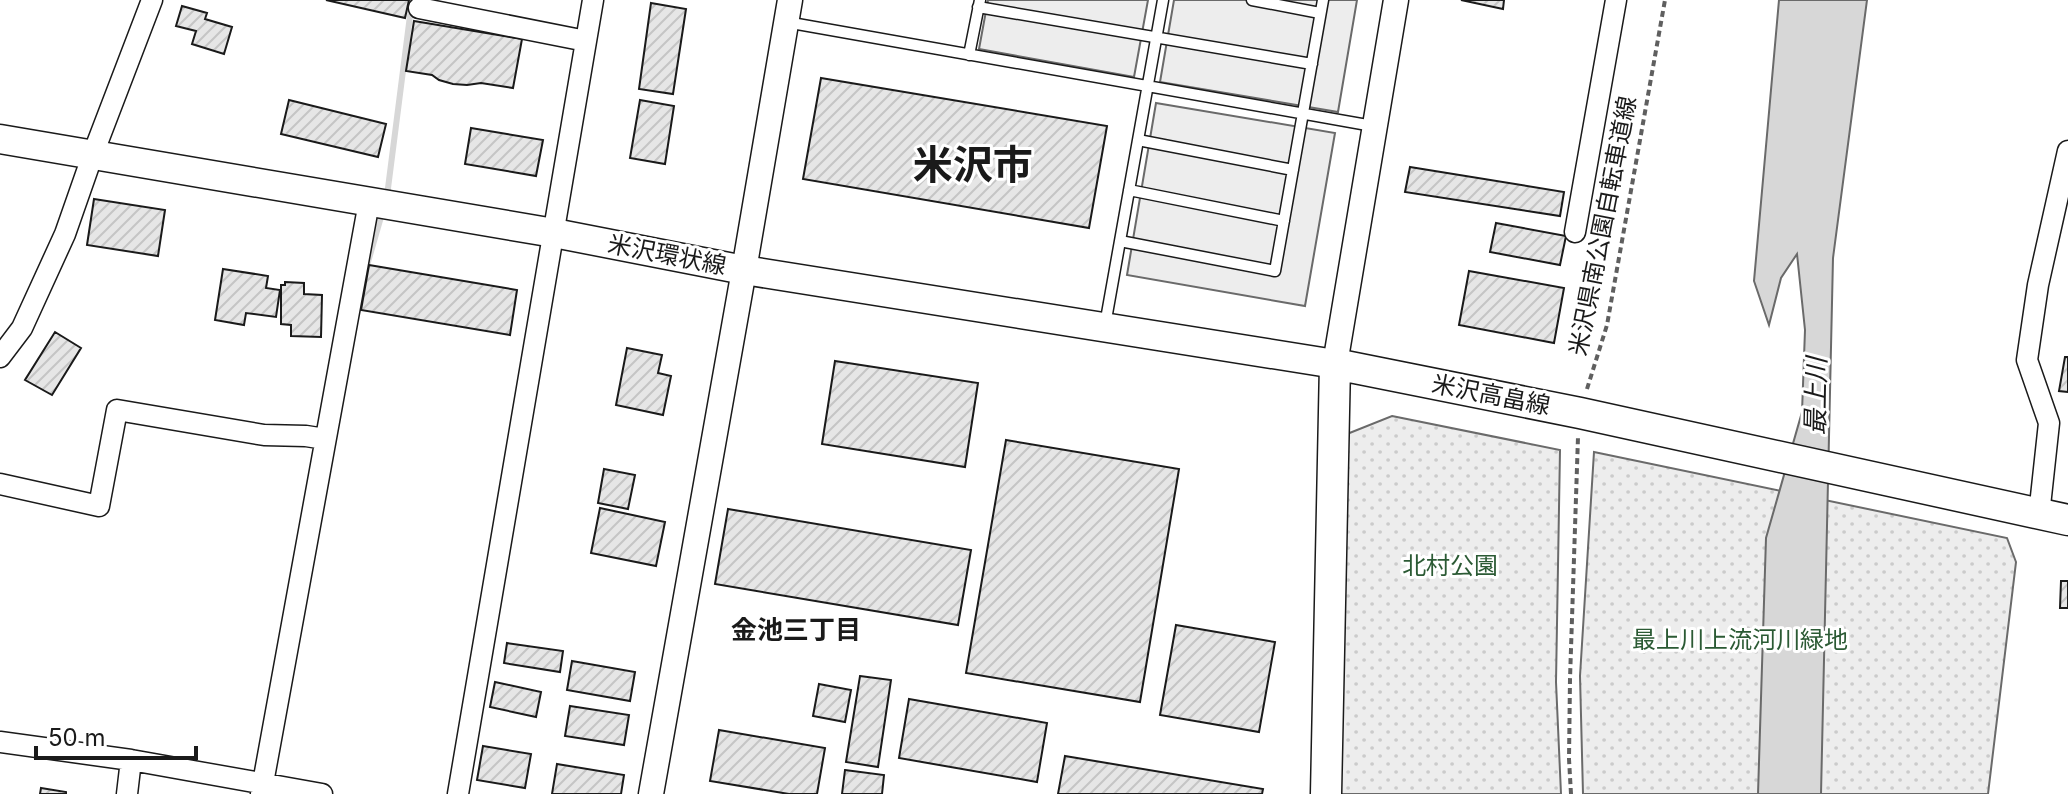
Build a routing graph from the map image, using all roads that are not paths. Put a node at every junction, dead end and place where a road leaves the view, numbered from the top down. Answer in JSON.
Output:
{"nodes":[{"id":1,"x":152,"y":0,"type":"edge"},
{"id":2,"x":593,"y":0,"type":"edge"},
{"id":3,"x":1163,"y":0,"type":"edge"},
{"id":4,"x":1252,"y":0,"type":"edge"},
{"id":5,"x":1323,"y":0,"type":"edge"},
{"id":6,"x":1396,"y":0,"type":"edge"},
{"id":7,"x":1616,"y":0,"type":"edge"},
{"id":8,"x":979,"y":4,"type":"edge"},
{"id":9,"x":419,"y":8,"type":"dead end"},
{"id":10,"x":788,"y":11,"type":"edge"},
{"id":11,"x":1320,"y":13,"type":"junction"},
{"id":12,"x":1157,"y":38,"type":"junction"},
{"id":13,"x":586,"y":41,"type":"junction"},
{"id":14,"x":969,"y":55,"type":"junction"},
{"id":15,"x":1312,"y":64,"type":"junction"},
{"id":16,"x":1148,"y":86,"type":"junction"},
{"id":17,"x":1304,"y":114,"type":"junction"},
{"id":18,"x":1375,"y":127,"type":"junction"},
{"id":19,"x":0,"y":139,"type":"edge"},
{"id":20,"x":1138,"y":140,"type":"junction"},
{"id":21,"x":2068,"y":151,"type":"edge"},
{"id":22,"x":93,"y":154,"type":"junction"},
{"id":23,"x":1293,"y":170,"type":"junction"},
{"id":24,"x":1129,"y":190,"type":"junction"},
{"id":25,"x":369,"y":202,"type":"junction"},
{"id":26,"x":1284,"y":221,"type":"junction"},
{"id":27,"x":1575,"y":232,"type":"dead end"},
{"id":28,"x":554,"y":233,"type":"junction"},
{"id":29,"x":1120,"y":241,"type":"junction"},
{"id":30,"x":744,"y":270,"type":"junction"},
{"id":31,"x":1104,"y":327,"type":"junction"},
{"id":32,"x":0,"y":357,"type":"edge"},
{"id":33,"x":1335,"y":364,"type":"junction"},
{"id":34,"x":325,"y":439,"type":"junction"},
{"id":35,"x":0,"y":484,"type":"edge"},
{"id":36,"x":2039,"y":515,"type":"edge"},
{"id":37,"x":0,"y":742,"type":"edge"},
{"id":38,"x":131,"y":760,"type":"junction"},
{"id":39,"x":262,"y":788,"type":"edge"},
{"id":40,"x":127,"y":794,"type":"edge"},
{"id":41,"x":322,"y":794,"type":"edge"},
{"id":42,"x":458,"y":794,"type":"edge"},
{"id":43,"x":651,"y":794,"type":"edge"},
{"id":44,"x":1326,"y":794,"type":"edge"}],
"edges":[{"from":1,"to":22,"type":"street"},
{"from":2,"to":13,"type":"street"},
{"from":3,"to":12,"type":"lane"},
{"from":4,"to":11,"type":"lane"},
{"from":5,"to":11,"type":"lane"},
{"from":6,"to":18,"type":"street"},
{"from":7,"to":27,"type":"street"},
{"from":8,"to":12,"type":"lane"},
{"from":8,"to":14,"type":"lane"},
{"from":9,"to":13,"type":"street"},
{"from":10,"to":14,"type":"lane"},
{"from":10,"to":30,"type":"street"},
{"from":11,"to":15,"type":"lane"},
{"from":12,"to":15,"type":"lane"},
{"from":12,"to":16,"type":"lane"},
{"from":13,"to":28,"type":"street"},
{"from":14,"to":16,"type":"lane"},
{"from":15,"to":17,"type":"lane"},
{"from":16,"to":17,"type":"lane"},
{"from":16,"to":20,"type":"lane"},
{"from":17,"to":18,"type":"lane"},
{"from":17,"to":23,"type":"lane"},
{"from":18,"to":33,"type":"street"},
{"from":19,"to":22,"type":"main road","name":"米沢環状線"},
{"from":20,"to":23,"type":"lane"},
{"from":20,"to":24,"type":"lane"},
{"from":21,"to":36,"type":"street"},
{"from":22,"to":25,"type":"main road","name":"米沢環状線"},
{"from":22,"to":32,"type":"street"},
{"from":23,"to":26,"type":"lane"},
{"from":24,"to":26,"type":"lane"},
{"from":24,"to":29,"type":"lane"},
{"from":25,"to":28,"type":"main road","name":"米沢環状線"},
{"from":25,"to":34,"type":"street"},
{"from":26,"to":29,"type":"lane"},
{"from":28,"to":30,"type":"main road","name":"米沢環状線"},
{"from":28,"to":42,"type":"street"},
{"from":29,"to":31,"type":"lane"},
{"from":30,"to":31,"type":"main road","name":"米沢環状線"},
{"from":30,"to":43,"type":"street"},
{"from":31,"to":33,"type":"main road","name":"米沢環状線"},
{"from":33,"to":36,"type":"main road","name":"米沢高畠線"},
{"from":33,"to":44,"type":"main road"},
{"from":34,"to":35,"type":"street"},
{"from":34,"to":39,"type":"street"},
{"from":37,"to":38,"type":"street"},
{"from":38,"to":39,"type":"street"},
{"from":38,"to":40,"type":"street"},
{"from":39,"to":41,"type":"street"}]}
